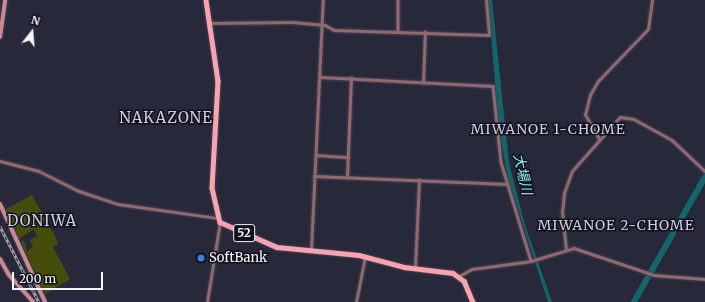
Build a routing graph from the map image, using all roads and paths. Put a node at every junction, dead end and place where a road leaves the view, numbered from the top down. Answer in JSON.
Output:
{"nodes":[{"id":1,"x":5,"y":0,"type":"edge"},
{"id":2,"x":206,"y":0,"type":"edge"},
{"id":3,"x":323,"y":0,"type":"edge"},
{"id":4,"x":398,"y":0,"type":"edge"},
{"id":5,"x":486,"y":0,"type":"edge"},
{"id":6,"x":652,"y":0,"type":"edge"},
{"id":7,"x":208,"y":23,"type":"junction"},
{"id":8,"x":322,"y":24,"type":"junction"},
{"id":9,"x":1,"y":26,"type":"edge"},
{"id":10,"x":398,"y":31,"type":"junction"},
{"id":11,"x":425,"y":32,"type":"junction"},
{"id":12,"x":0,"y":37,"type":"edge"},
{"id":13,"x":320,"y":77,"type":"junction"},
{"id":14,"x":351,"y":78,"type":"junction"},
{"id":15,"x":423,"y":83,"type":"junction"},
{"id":16,"x":599,"y":139,"type":"junction"},
{"id":17,"x":316,"y":155,"type":"junction"},
{"id":18,"x":348,"y":157,"type":"junction"},
{"id":19,"x":0,"y":161,"type":"edge"},
{"id":20,"x":705,"y":171,"type":"edge"},
{"id":21,"x":314,"y":176,"type":"junction"},
{"id":22,"x":347,"y":177,"type":"junction"},
{"id":23,"x":419,"y":180,"type":"junction"},
{"id":24,"x":507,"y":184,"type":"junction"},
{"id":25,"x":0,"y":204,"type":"edge"},
{"id":26,"x":220,"y":220,"type":"junction"},
{"id":27,"x":566,"y":250,"type":"junction"},
{"id":28,"x":311,"y":251,"type":"junction"},
{"id":29,"x":365,"y":256,"type":"junction"},
{"id":30,"x":0,"y":259,"type":"edge"},
{"id":31,"x":532,"y":260,"type":"junction"},
{"id":32,"x":415,"y":268,"type":"junction"},
{"id":33,"x":459,"y":276,"type":"junction"},
{"id":34,"x":705,"y":279,"type":"edge"},
{"id":35,"x":33,"y":302,"type":"edge"},
{"id":36,"x":45,"y":302,"type":"edge"},
{"id":37,"x":207,"y":302,"type":"edge"},
{"id":38,"x":356,"y":302,"type":"edge"},
{"id":39,"x":473,"y":302,"type":"edge"}],
"edges":[{"from":1,"to":9,"type":"street"},
{"from":2,"to":7,"type":"main road","number":"52"},
{"from":3,"to":8,"type":"street"},
{"from":4,"to":10,"type":"street"},
{"from":5,"to":11,"type":"street"},
{"from":6,"to":16,"type":"street"},
{"from":7,"to":8,"type":"street"},
{"from":7,"to":26,"type":"main road","number":"52"},
{"from":8,"to":10,"type":"street"},
{"from":8,"to":13,"type":"street"},
{"from":9,"to":12,"type":"street"},
{"from":10,"to":11,"type":"street"},
{"from":11,"to":15,"type":"street"},
{"from":13,"to":14,"type":"street"},
{"from":13,"to":17,"type":"street"},
{"from":14,"to":15,"type":"street"},
{"from":14,"to":18,"type":"street"},
{"from":15,"to":24,"type":"street"},
{"from":16,"to":20,"type":"street"},
{"from":16,"to":27,"type":"street"},
{"from":17,"to":18,"type":"street"},
{"from":17,"to":21,"type":"street"},
{"from":18,"to":22,"type":"street"},
{"from":19,"to":26,"type":"street"},
{"from":21,"to":22,"type":"street"},
{"from":21,"to":28,"type":"street"},
{"from":22,"to":23,"type":"street"},
{"from":23,"to":24,"type":"street"},
{"from":23,"to":32,"type":"street"},
{"from":24,"to":31,"type":"street"},
{"from":25,"to":36,"type":"street"},
{"from":26,"to":28,"type":"main road","number":"52"},
{"from":26,"to":37,"type":"street"},
{"from":27,"to":31,"type":"street"},
{"from":27,"to":34,"type":"street"},
{"from":28,"to":29,"type":"main road","number":"52"},
{"from":29,"to":32,"type":"main road","number":"52"},
{"from":29,"to":38,"type":"street"},
{"from":30,"to":35,"type":"street"},
{"from":31,"to":33,"type":"street"},
{"from":32,"to":33,"type":"main road","number":"52"},
{"from":33,"to":39,"type":"main road"}]}
